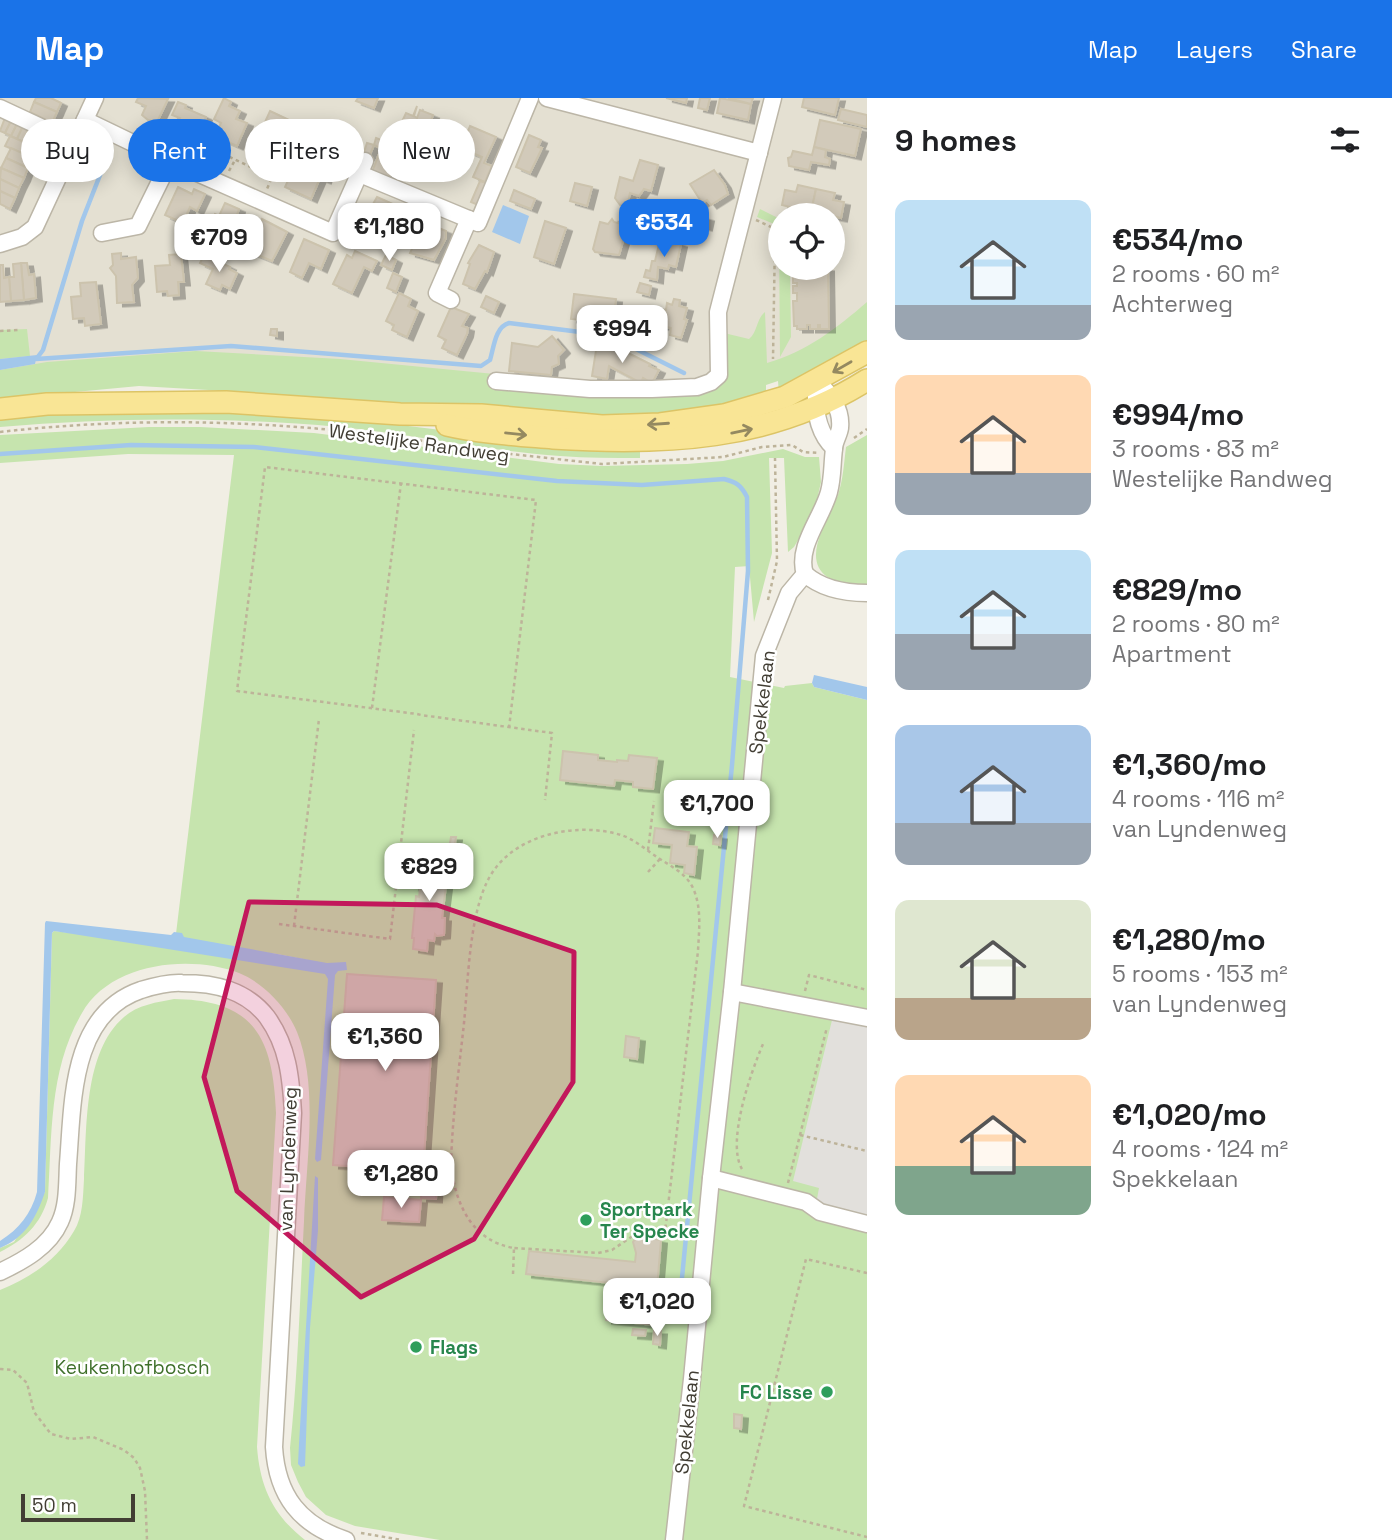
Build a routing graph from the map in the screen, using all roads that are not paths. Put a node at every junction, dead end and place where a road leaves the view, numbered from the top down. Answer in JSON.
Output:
{"nodes":[{"id":1,"x":95,"y":98,"type":"edge"},
{"id":2,"x":530,"y":98,"type":"edge"},
{"id":3,"x":547,"y":98,"type":"edge"},
{"id":4,"x":773,"y":98,"type":"edge"},
{"id":5,"x":0,"y":108,"type":"edge"},
{"id":6,"x":24,"y":119,"type":"edge"},
{"id":7,"x":85,"y":119,"type":"edge"},
{"id":8,"x":759,"y":153,"type":"junction"},
{"id":9,"x":56,"y":182,"type":"edge"},
{"id":10,"x":160,"y":182,"type":"edge"},
{"id":11,"x":219,"y":182,"type":"edge"},
{"id":12,"x":469,"y":219,"type":"junction"},
{"id":13,"x":102,"y":233,"type":"dead end"},
{"id":14,"x":5,"y":238,"type":"edge"},
{"id":15,"x":451,"y":300,"type":"dead end"},
{"id":16,"x":867,"y":352,"type":"edge"},
{"id":17,"x":867,"y":380,"type":"edge"},
{"id":18,"x":496,"y":381,"type":"dead end"},
{"id":19,"x":817,"y":382,"type":"junction"},
{"id":20,"x":825,"y":402,"type":"junction"},
{"id":21,"x":0,"y":409,"type":"edge"},
{"id":22,"x":400,"y":414,"type":"junction"},
{"id":23,"x":805,"y":574,"type":"junction"},
{"id":24,"x":867,"y":593,"type":"edge"},
{"id":25,"x":733,"y":992,"type":"junction"},
{"id":26,"x":867,"y":1018,"type":"edge"},
{"id":27,"x":711,"y":1178,"type":"junction"},
{"id":28,"x":867,"y":1224,"type":"edge"},
{"id":29,"x":0,"y":1272,"type":"edge"},
{"id":30,"x":349,"y":1536,"type":"edge"},
{"id":31,"x":674,"y":1540,"type":"edge"}],
"edges":[{"from":1,"to":7,"type":"street"},
{"from":2,"to":12,"type":"street"},
{"from":3,"to":8,"type":"street"},
{"from":4,"to":8,"type":"street"},
{"from":5,"to":6,"type":"street"},
{"from":8,"to":18,"type":"street"},
{"from":9,"to":14,"type":"street"},
{"from":10,"to":13,"type":"street"},
{"from":11,"to":12,"type":"street"},
{"from":12,"to":15,"type":"street"},
{"from":16,"to":19,"type":"main road","name":"Westelijke Randweg","one_way":true},
{"from":17,"to":20,"type":"main road","name":"Westelijke Randweg"},
{"from":19,"to":20,"type":"street"},
{"from":19,"to":22,"type":"main road","name":"Westelijke Randweg","one_way":true},
{"from":22,"to":20,"type":"main road","name":"Westelijke Randweg","one_way":true},
{"from":20,"to":23,"type":"street","name":"Spekkelaan"},
{"from":21,"to":22,"type":"main road","name":"Westelijke Randweg"},
{"from":23,"to":24,"type":"street"},
{"from":23,"to":25,"type":"street","name":"Spekkelaan"},
{"from":25,"to":26,"type":"street"},
{"from":25,"to":27,"type":"street","name":"Spekkelaan"},
{"from":27,"to":28,"type":"street"},
{"from":27,"to":31,"type":"street","name":"Spekkelaan"},
{"from":29,"to":30,"type":"street","name":"van Lyndenweg"}]}
